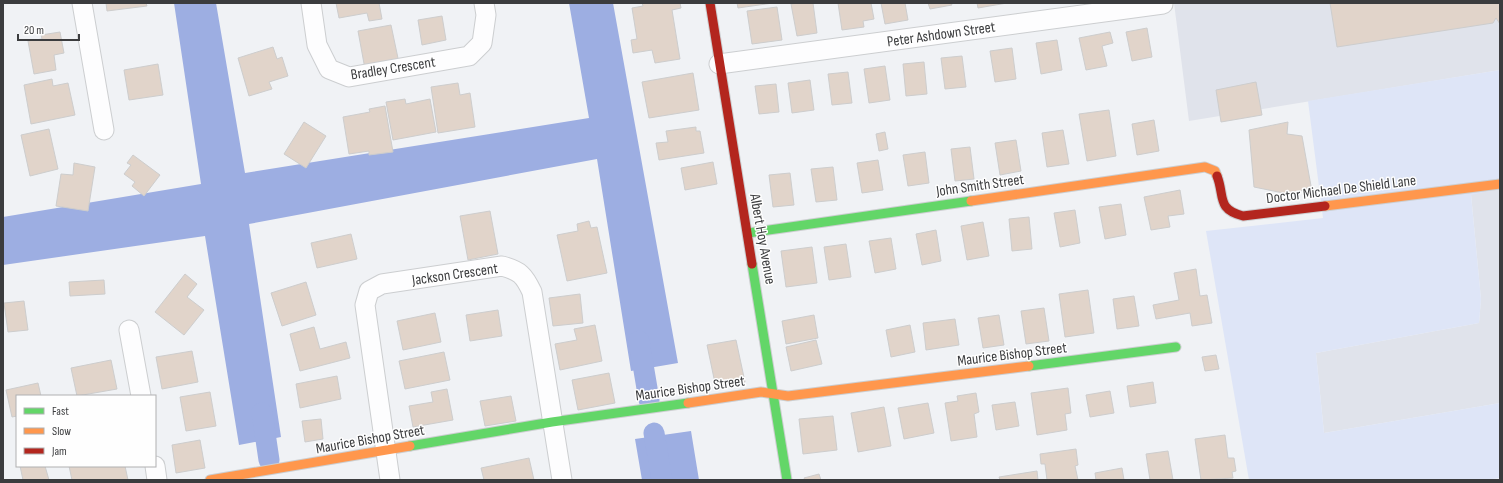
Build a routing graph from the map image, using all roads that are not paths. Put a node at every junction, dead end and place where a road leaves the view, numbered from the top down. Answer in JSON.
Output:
{"nodes":[{"id":1,"x":82,"y":3,"type":"edge"},
{"id":2,"x":311,"y":3,"type":"edge"},
{"id":3,"x":484,"y":3,"type":"edge"},
{"id":4,"x":710,"y":3,"type":"edge"},
{"id":5,"x":1163,"y":4,"type":"dead end"},
{"id":6,"x":719,"y":64,"type":"junction"},
{"id":7,"x":104,"y":130,"type":"dead end"},
{"id":8,"x":1215,"y":171,"type":"joint"},
{"id":9,"x":1500,"y":184,"type":"edge"},
{"id":10,"x":748,"y":233,"type":"junction"},
{"id":11,"x":129,"y":330,"type":"dead end"},
{"id":12,"x":1176,"y":347,"type":"dead end"},
{"id":13,"x":141,"y":395,"type":"edge"},
{"id":14,"x":774,"y":395,"type":"junction"},
{"id":15,"x":552,"y":422,"type":"junction"},
{"id":16,"x":384,"y":451,"type":"junction"},
{"id":17,"x":155,"y":467,"type":"edge"},
{"id":18,"x":157,"y":480,"type":"edge"},
{"id":19,"x":210,"y":480,"type":"edge"},
{"id":20,"x":390,"y":480,"type":"edge"},
{"id":21,"x":562,"y":480,"type":"edge"},
{"id":22,"x":787,"y":480,"type":"edge"}],
"edges":[{"from":1,"to":7,"type":"street"},
{"from":2,"to":3,"type":"street","name":"Bradley Crescent"},
{"from":4,"to":6,"type":"street","name":"Albert Hoy Avenue"},
{"from":5,"to":6,"type":"street","name":"Peter Ashdown Street"},
{"from":6,"to":10,"type":"street","name":"Albert Hoy Avenue"},
{"from":8,"to":9,"type":"street","name":"Doctor Michael De Shield Lane"},
{"from":8,"to":10,"type":"street","name":"John Smith Street"},
{"from":10,"to":14,"type":"street","name":"Albert Hoy Avenue"},
{"from":11,"to":13,"type":"street"},
{"from":12,"to":14,"type":"street","name":"Maurice Bishop Street"},
{"from":14,"to":15,"type":"street","name":"Maurice Bishop Street"},
{"from":14,"to":22,"type":"street","name":"Albert Hoy Avenue"},
{"from":15,"to":16,"type":"street","name":"Maurice Bishop Street"},
{"from":15,"to":16,"type":"street","name":"Jackson Crescent"},
{"from":15,"to":21,"type":"street","name":"Jackson Crescent"},
{"from":16,"to":19,"type":"street","name":"Maurice Bishop Street"},
{"from":16,"to":20,"type":"street","name":"Jackson Crescent"},
{"from":17,"to":18,"type":"street"}]}
